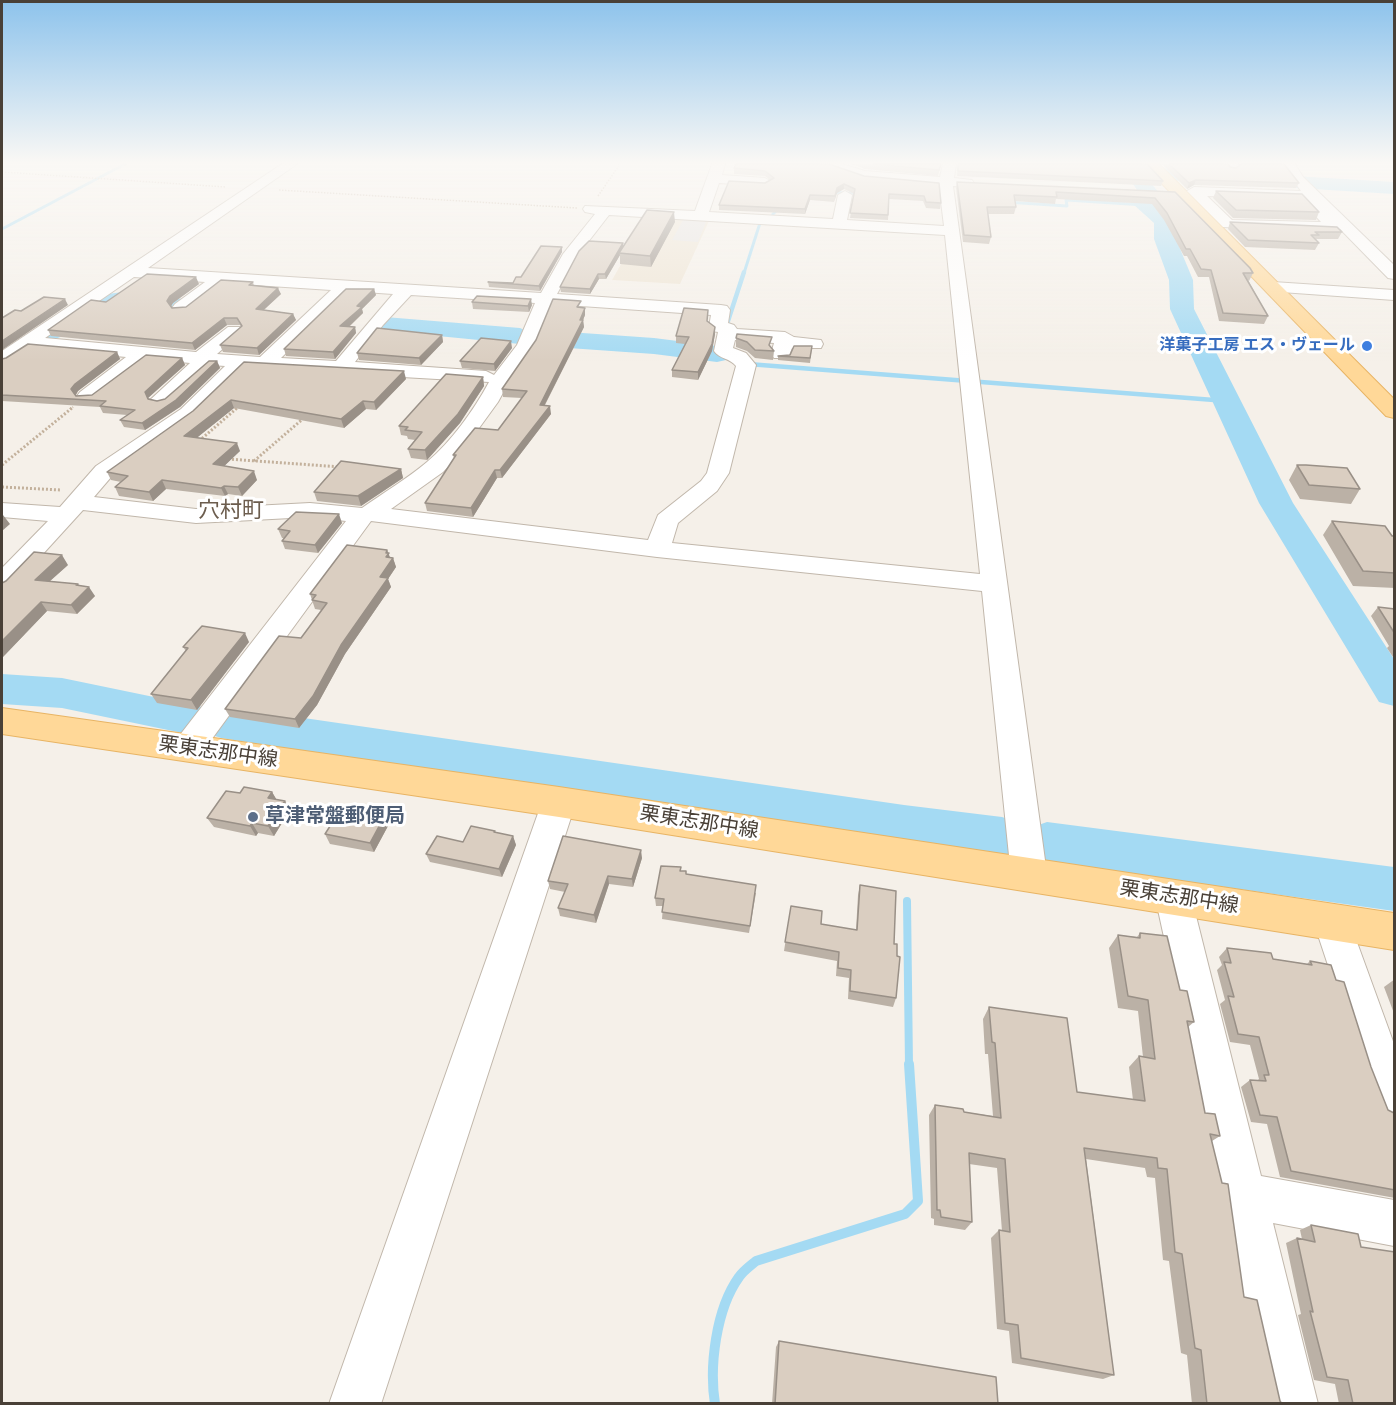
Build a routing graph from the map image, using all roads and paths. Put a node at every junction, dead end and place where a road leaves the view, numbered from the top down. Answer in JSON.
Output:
{"nodes":[{"id":1,"x":195,"y":230,"type":"edge"},
{"id":2,"x":585,"y":230,"type":"edge"},
{"id":3,"x":929,"y":230,"type":"edge"},
{"id":4,"x":1221,"y":230,"type":"edge"},
{"id":5,"x":1349,"y":230,"type":"edge"},
{"id":6,"x":952,"y":231,"type":"joint"},
{"id":7,"x":132,"y":272,"type":"junction"},
{"id":8,"x":1395,"y":274,"type":"edge"},
{"id":9,"x":220,"y":278,"type":"junction"},
{"id":10,"x":345,"y":286,"type":"junction"},
{"id":11,"x":1273,"y":287,"type":"junction"},
{"id":12,"x":406,"y":290,"type":"junction"},
{"id":13,"x":1395,"y":295,"type":"edge"},
{"id":14,"x":546,"y":299,"type":"junction"},
{"id":15,"x":181,"y":308,"type":"edge"},
{"id":16,"x":234,"y":331,"type":"edge"},
{"id":17,"x":727,"y":334,"type":"junction"},
{"id":18,"x":2,"y":335,"type":"edge"},
{"id":19,"x":32,"y":339,"type":"junction"},
{"id":20,"x":814,"y":344,"type":"edge"},
{"id":21,"x":144,"y":353,"type":"junction"},
{"id":22,"x":2,"y":359,"type":"edge"},
{"id":23,"x":203,"y":359,"type":"junction"},
{"id":24,"x":241,"y":362,"type":"junction"},
{"id":25,"x":265,"y":363,"type":"junction"},
{"id":26,"x":341,"y":367,"type":"junction"},
{"id":27,"x":501,"y":379,"type":"junction"},
{"id":28,"x":87,"y":396,"type":"joint"},
{"id":29,"x":160,"y":400,"type":"edge"},
{"id":30,"x":246,"y":400,"type":"edge"},
{"id":31,"x":1395,"y":411,"type":"edge"},
{"id":32,"x":306,"y":416,"type":"edge"},
{"id":33,"x":199,"y":441,"type":"edge"},
{"id":34,"x":224,"y":458,"type":"edge"},
{"id":35,"x":254,"y":461,"type":"junction"},
{"id":36,"x":2,"y":465,"type":"edge"},
{"id":37,"x":351,"y":469,"type":"edge"},
{"id":38,"x":2,"y":486,"type":"edge"},
{"id":39,"x":76,"y":503,"type":"junction"},
{"id":40,"x":2,"y":510,"type":"edge"},
{"id":41,"x":366,"y":515,"type":"junction"},
{"id":42,"x":657,"y":549,"type":"junction"},
{"id":43,"x":2,"y":583,"type":"edge"},
{"id":44,"x":992,"y":584,"type":"junction"},
{"id":45,"x":2,"y":721,"type":"edge"},
{"id":46,"x":187,"y":749,"type":"junction"},
{"id":47,"x":559,"y":802,"type":"junction"},
{"id":48,"x":1029,"y":875,"type":"junction"},
{"id":49,"x":1173,"y":896,"type":"junction"},
{"id":50,"x":1332,"y":923,"type":"junction"},
{"id":51,"x":1395,"y":932,"type":"edge"},
{"id":52,"x":1395,"y":1101,"type":"edge"},
{"id":53,"x":1244,"y":1195,"type":"junction"},
{"id":54,"x":1395,"y":1223,"type":"edge"},
{"id":55,"x":355,"y":1404,"type":"edge"},
{"id":56,"x":1292,"y":1404,"type":"edge"}],
"edges":[{"from":1,"to":7,"type":"street"},
{"from":2,"to":14,"type":"street"},
{"from":3,"to":6,"type":"street"},
{"from":4,"to":11,"type":"main road"},
{"from":5,"to":8,"type":"street"},
{"from":6,"to":44,"type":"street"},
{"from":7,"to":9,"type":"street"},
{"from":7,"to":19,"type":"street"},
{"from":9,"to":10,"type":"street"},
{"from":9,"to":15,"type":"street"},
{"from":10,"to":12,"type":"street"},
{"from":10,"to":25,"type":"street"},
{"from":11,"to":13,"type":"street"},
{"from":11,"to":31,"type":"main road"},
{"from":12,"to":14,"type":"street"},
{"from":12,"to":26,"type":"street"},
{"from":14,"to":17,"type":"street"},
{"from":14,"to":27,"type":"street"},
{"from":16,"to":23,"type":"street"},
{"from":17,"to":20,"type":"street"},
{"from":17,"to":42,"type":"street"},
{"from":18,"to":19,"type":"street"},
{"from":19,"to":21,"type":"street"},
{"from":19,"to":22,"type":"street"},
{"from":21,"to":23,"type":"street"},
{"from":21,"to":28,"type":"street"},
{"from":23,"to":24,"type":"street"},
{"from":23,"to":29,"type":"street"},
{"from":24,"to":25,"type":"street"},
{"from":24,"to":39,"type":"street"},
{"from":25,"to":26,"type":"street"},
{"from":26,"to":27,"type":"street"},
{"from":27,"to":41,"type":"street"},
{"from":28,"to":36,"type":"path"},
{"from":30,"to":33,"type":"path"},
{"from":32,"to":35,"type":"path"},
{"from":34,"to":35,"type":"path"},
{"from":35,"to":37,"type":"path"},
{"from":38,"to":39,"type":"path"},
{"from":39,"to":40,"type":"street"},
{"from":39,"to":41,"type":"street"},
{"from":39,"to":43,"type":"street"},
{"from":41,"to":42,"type":"street"},
{"from":41,"to":46,"type":"street"},
{"from":42,"to":44,"type":"street"},
{"from":44,"to":48,"type":"street"},
{"from":45,"to":46,"type":"main road","name":"栗東志那中線"},
{"from":46,"to":47,"type":"main road","name":"栗東志那中線"},
{"from":47,"to":48,"type":"main road","name":"栗東志那中線"},
{"from":47,"to":55,"type":"street"},
{"from":48,"to":49,"type":"main road","name":"栗東志那中線"},
{"from":49,"to":50,"type":"main road","name":"栗東志那中線"},
{"from":49,"to":53,"type":"street"},
{"from":50,"to":51,"type":"main road","name":"栗東志那中線"},
{"from":50,"to":52,"type":"street"},
{"from":53,"to":54,"type":"street"},
{"from":53,"to":56,"type":"street"}]}
